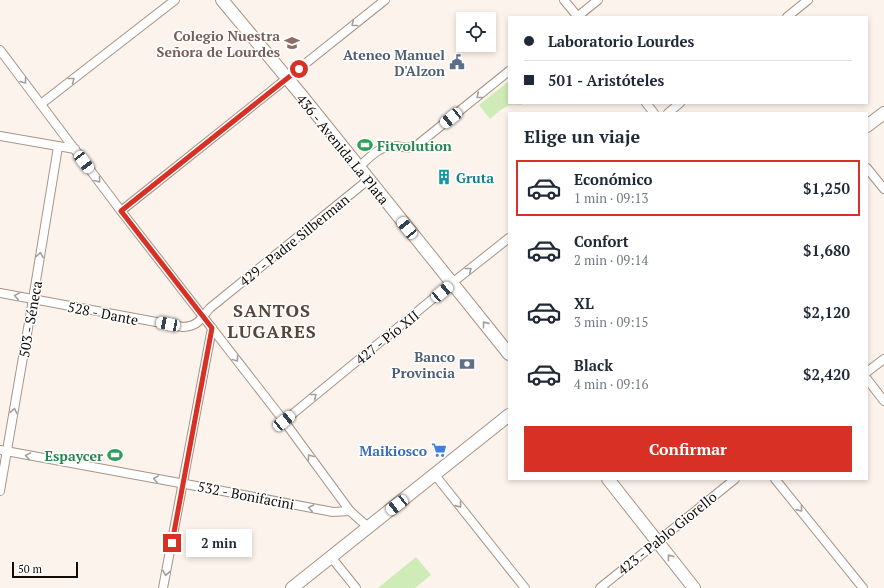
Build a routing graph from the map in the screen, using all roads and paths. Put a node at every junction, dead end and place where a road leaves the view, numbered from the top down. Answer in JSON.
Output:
{"nodes":[{"id":1,"x":175,"y":0,"type":"edge"},
{"id":2,"x":222,"y":0,"type":"edge"},
{"id":3,"x":384,"y":0,"type":"edge"},
{"id":4,"x":564,"y":0,"type":"edge"},
{"id":5,"x":598,"y":0,"type":"edge"},
{"id":6,"x":808,"y":0,"type":"edge"},
{"id":7,"x":577,"y":16,"type":"edge"},
{"id":8,"x":579,"y":16,"type":"edge"},
{"id":9,"x":788,"y":16,"type":"edge"},
{"id":10,"x":0,"y":50,"type":"edge"},
{"id":11,"x":508,"y":72,"type":"edge"},
{"id":12,"x":286,"y":79,"type":"junction"},
{"id":13,"x":41,"y":104,"type":"junction"},
{"id":14,"x":647,"y":104,"type":"edge"},
{"id":15,"x":679,"y":104,"type":"edge"},
{"id":16,"x":653,"y":112,"type":"edge"},
{"id":17,"x":669,"y":112,"type":"edge"},
{"id":18,"x":884,"y":113,"type":"edge"},
{"id":19,"x":868,"y":125,"type":"edge"},
{"id":20,"x":0,"y":136,"type":"edge"},
{"id":21,"x":58,"y":147,"type":"junction"},
{"id":22,"x":75,"y":149,"type":"junction"},
{"id":23,"x":359,"y":167,"type":"junction"},
{"id":24,"x":868,"y":169,"type":"edge"},
{"id":25,"x":368,"y":180,"type":"junction"},
{"id":26,"x":884,"y":189,"type":"edge"},
{"id":27,"x":121,"y":211,"type":"junction"},
{"id":28,"x":508,"y":239,"type":"edge"},
{"id":29,"x":452,"y":283,"type":"junction"},
{"id":30,"x":0,"y":293,"type":"edge"},
{"id":31,"x":33,"y":299,"type":"junction"},
{"id":32,"x":204,"y":317,"type":"junction"},
{"id":33,"x":212,"y":328,"type":"junction"},
{"id":34,"x":508,"y":353,"type":"edge"},
{"id":35,"x":884,"y":359,"type":"edge"},
{"id":36,"x":868,"y":371,"type":"edge"},
{"id":37,"x":868,"y":380,"type":"edge"},
{"id":38,"x":884,"y":401,"type":"edge"},
{"id":39,"x":508,"y":416,"type":"edge"},
{"id":40,"x":284,"y":421,"type":"junction"},
{"id":41,"x":3,"y":451,"type":"edge"},
{"id":42,"x":435,"y":475,"type":"junction"},
{"id":43,"x":609,"y":480,"type":"edge"},
{"id":44,"x":734,"y":480,"type":"edge"},
{"id":45,"x":777,"y":480,"type":"edge"},
{"id":46,"x":183,"y":484,"type":"junction"},
{"id":47,"x":0,"y":490,"type":"edge"},
{"id":48,"x":350,"y":511,"type":"junction"},
{"id":49,"x":368,"y":527,"type":"junction"},
{"id":50,"x":657,"y":541,"type":"junction"},
{"id":51,"x":331,"y":557,"type":"junction"},
{"id":52,"x":163,"y":588,"type":"edge"},
{"id":53,"x":292,"y":588,"type":"edge"},
{"id":54,"x":356,"y":588,"type":"edge"},
{"id":55,"x":525,"y":588,"type":"edge"},
{"id":56,"x":600,"y":588,"type":"edge"},
{"id":57,"x":694,"y":588,"type":"edge"},
{"id":58,"x":863,"y":588,"type":"edge"}],
"edges":[{"from":13,"to":1,"type":"street","one_way":true},
{"from":2,"to":12,"type":"street","name":"436 - Avenida La Plata"},
{"from":3,"to":12,"type":"street","one_way":true},
{"from":4,"to":7,"type":"street"},
{"from":5,"to":8,"type":"street"},
{"from":6,"to":9,"type":"street"},
{"from":10,"to":13,"type":"street","one_way":true},
{"from":11,"to":23,"type":"street","one_way":true},
{"from":12,"to":23,"type":"street","name":"436 - Avenida La Plata"},
{"from":12,"to":27,"type":"street"},
{"from":13,"to":22,"type":"street"},
{"from":14,"to":16,"type":"street"},
{"from":15,"to":17,"type":"street"},
{"from":18,"to":19,"type":"street"},
{"from":20,"to":21,"type":"street"},
{"from":21,"to":22,"type":"street"},
{"from":31,"to":21,"type":"street","name":"503 - Séneca","one_way":true},
{"from":22,"to":27,"type":"street","one_way":true},
{"from":23,"to":25,"type":"street","name":"436 - Avenida La Plata"},
{"from":24,"to":26,"type":"street"},
{"from":25,"to":29,"type":"street","name":"436 - Avenida La Plata"},
{"from":25,"to":32,"type":"street","name":"429 - Padre Silberman"},
{"from":27,"to":32,"type":"street"},
{"from":29,"to":28,"type":"street","name":"427 - Pío XII","one_way":true},
{"from":34,"to":29,"type":"street","name":"436 - Avenida La Plata","one_way":true},
{"from":40,"to":29,"type":"street","name":"427 - Pío XII","one_way":true},
{"from":31,"to":30,"type":"street","name":"528 - Dante","one_way":true},
{"from":31,"to":32,"type":"street","name":"528 - Dante"},
{"from":41,"to":31,"type":"street","name":"503 - Séneca","one_way":true},
{"from":32,"to":33,"type":"street"},
{"from":33,"to":40,"type":"street","one_way":true},
{"from":33,"to":46,"type":"street"},
{"from":35,"to":36,"type":"street"},
{"from":37,"to":38,"type":"street"},
{"from":39,"to":42,"type":"street"},
{"from":48,"to":40,"type":"street","one_way":true},
{"from":46,"to":41,"type":"street","name":"532 - Bonifacini","one_way":true},
{"from":41,"to":47,"type":"street","name":"503 - Séneca"},
{"from":42,"to":49,"type":"street"},
{"from":42,"to":55,"type":"street","one_way":true},
{"from":43,"to":50,"type":"street"},
{"from":44,"to":50,"type":"street","name":"423 - Pablo Giorello"},
{"from":45,"to":58,"type":"street","one_way":true},
{"from":48,"to":46,"type":"street","name":"532 - Bonifacini","one_way":true},
{"from":46,"to":52,"type":"street","one_way":true},
{"from":48,"to":49,"type":"street"},
{"from":49,"to":51,"type":"street"},
{"from":50,"to":56,"type":"street","name":"423 - Pablo Giorello"},
{"from":57,"to":50,"type":"street","one_way":true},
{"from":51,"to":53,"type":"street"},
{"from":51,"to":54,"type":"street"}]}
